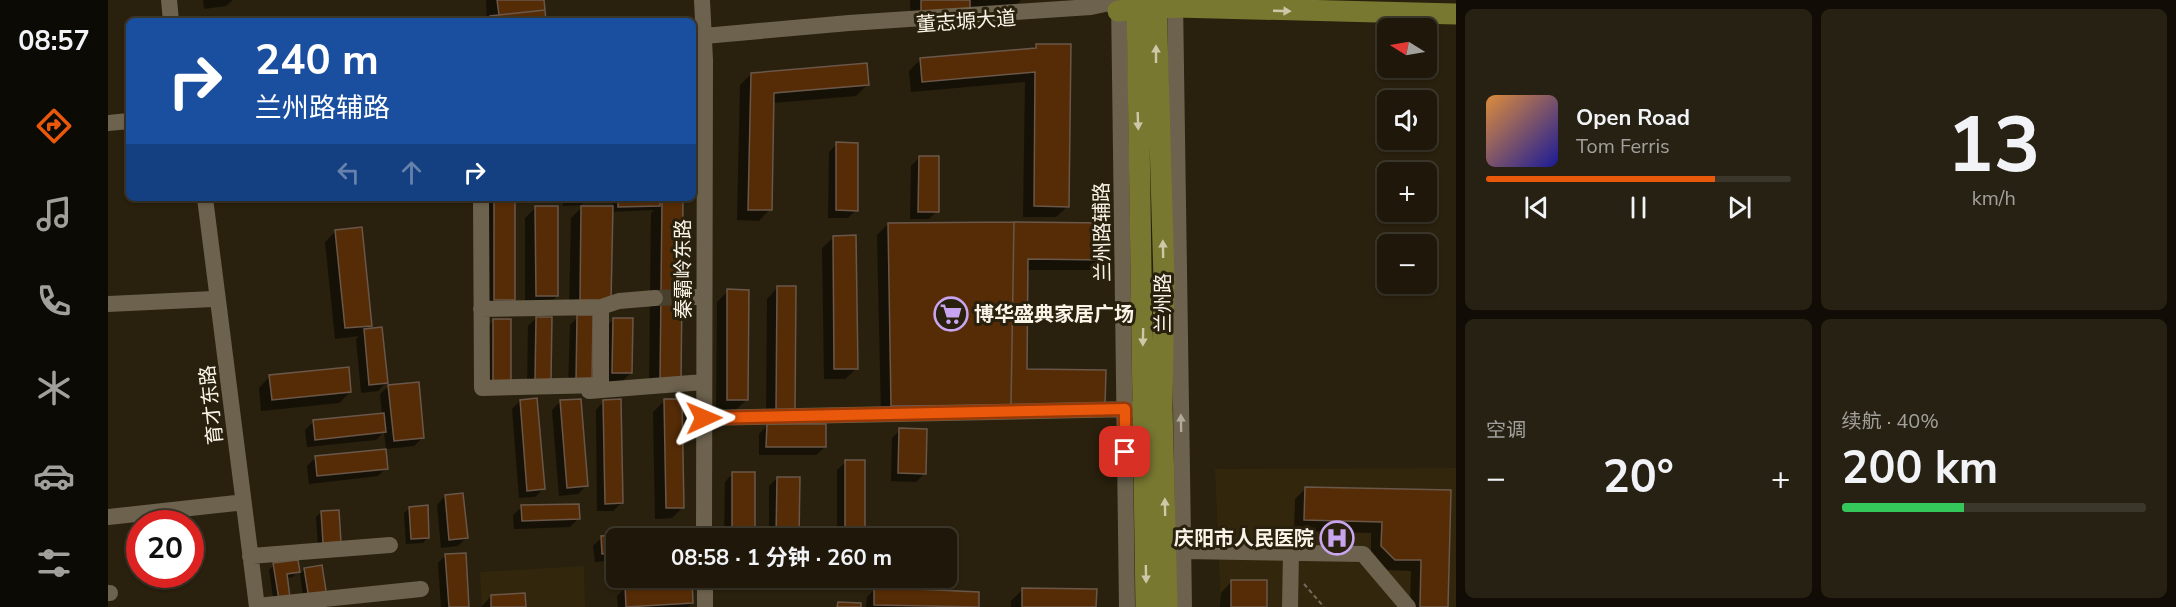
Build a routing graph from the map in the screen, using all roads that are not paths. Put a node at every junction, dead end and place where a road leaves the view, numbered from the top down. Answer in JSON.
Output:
{"nodes":[{"id":1,"x":170,"y":0,"type":"edge"},
{"id":2,"x":177,"y":0,"type":"edge"},
{"id":3,"x":696,"y":0,"type":"edge"},
{"id":4,"x":702,"y":0,"type":"edge"},
{"id":5,"x":1141,"y":4,"type":"edge"},
{"id":6,"x":1456,"y":14,"type":"edge"},
{"id":7,"x":171,"y":18,"type":"edge"},
{"id":8,"x":178,"y":18,"type":"edge"},
{"id":9,"x":698,"y":40,"type":"edge"},
{"id":10,"x":699,"y":85,"type":"edge"},
{"id":11,"x":126,"y":114,"type":"edge"},
{"id":12,"x":108,"y":117,"type":"edge"},
{"id":13,"x":126,"y":121,"type":"edge"},
{"id":14,"x":108,"y":123,"type":"edge"},
{"id":15,"x":699,"y":155,"type":"edge"},
{"id":16,"x":198,"y":201,"type":"edge"},
{"id":17,"x":205,"y":201,"type":"edge"},
{"id":18,"x":481,"y":201,"type":"edge"},
{"id":19,"x":213,"y":298,"type":"junction"},
{"id":20,"x":655,"y":298,"type":"tunnel mouth"},
{"id":21,"x":108,"y":304,"type":"edge"},
{"id":22,"x":601,"y":307,"type":"junction"},
{"id":23,"x":481,"y":309,"type":"junction"},
{"id":24,"x":702,"y":382,"type":"junction"},
{"id":25,"x":514,"y":396,"type":"dead end"},
{"id":26,"x":1133,"y":409,"type":"junction"},
{"id":27,"x":702,"y":418,"type":"junction"},
{"id":28,"x":236,"y":503,"type":"junction"},
{"id":29,"x":108,"y":517,"type":"edge"},
{"id":30,"x":699,"y":528,"type":"edge"},
{"id":31,"x":704,"y":528,"type":"edge"},
{"id":32,"x":390,"y":545,"type":"dead end"},
{"id":33,"x":1183,"y":551,"type":"junction"},
{"id":34,"x":250,"y":556,"type":"junction"},
{"id":35,"x":1291,"y":561,"type":"junction"},
{"id":36,"x":699,"y":588,"type":"edge"},
{"id":37,"x":705,"y":588,"type":"edge"},
{"id":38,"x":421,"y":589,"type":"dead end"},
{"id":39,"x":250,"y":607,"type":"edge"},
{"id":40,"x":257,"y":607,"type":"edge"},
{"id":41,"x":699,"y":607,"type":"edge"},
{"id":42,"x":705,"y":607,"type":"edge"},
{"id":43,"x":1127,"y":607,"type":"edge"},
{"id":44,"x":1146,"y":607,"type":"edge"},
{"id":45,"x":1167,"y":607,"type":"edge"},
{"id":46,"x":1184,"y":607,"type":"edge"},
{"id":47,"x":1290,"y":607,"type":"edge"},
{"id":48,"x":1408,"y":607,"type":"edge"}],
"edges":[{"from":1,"to":7,"type":"street"},
{"from":2,"to":8,"type":"street"},
{"from":3,"to":9,"type":"street","name":"秦霸岭东路"},
{"from":4,"to":9,"type":"street","name":"秦霸岭东路"},
{"from":5,"to":6,"type":"main road","name":"董志塬大道","one_way":true},
{"from":5,"to":9,"type":"street","name":"董志塬大道"},
{"from":5,"to":26,"type":"main road","name":"兰州路","one_way":true},
{"from":33,"to":5,"type":"street","one_way":true},
{"from":45,"to":5,"type":"main road","name":"兰州路","one_way":true},
{"from":9,"to":10,"type":"street","name":"秦霸岭东路"},
{"from":10,"to":15,"type":"street","name":"秦霸岭东路"},
{"from":11,"to":12,"type":"street"},
{"from":13,"to":14,"type":"street"},
{"from":15,"to":24,"type":"street","name":"秦霸岭东路"},
{"from":16,"to":19,"type":"street","name":"育才东路"},
{"from":17,"to":34,"type":"street","name":"育才东路"},
{"from":18,"to":23,"type":"street"},
{"from":19,"to":21,"type":"street"},
{"from":19,"to":28,"type":"street","name":"育才东路"},
{"from":20,"to":22,"type":"street"},
{"from":22,"to":23,"type":"street"},
{"from":22,"to":23,"type":"street"},
{"from":24,"to":25,"type":"street"},
{"from":24,"to":27,"type":"street","name":"秦霸岭东路"},
{"from":26,"to":27,"type":"street"},
{"from":26,"to":43,"type":"street"},
{"from":26,"to":44,"type":"main road","name":"兰州路","one_way":true},
{"from":27,"to":30,"type":"street","name":"秦霸岭东路"},
{"from":27,"to":31,"type":"street","name":"秦霸岭东路"},
{"from":28,"to":29,"type":"street"},
{"from":28,"to":39,"type":"street","name":"育才东路"},
{"from":32,"to":34,"type":"street"},
{"from":33,"to":35,"type":"street"},
{"from":33,"to":46,"type":"street"},
{"from":34,"to":40,"type":"street","name":"育才东路"},
{"from":35,"to":47,"type":"street"},
{"from":35,"to":48,"type":"street"},
{"from":36,"to":41,"type":"street"},
{"from":37,"to":42,"type":"street"},
{"from":38,"to":40,"type":"street"}]}
